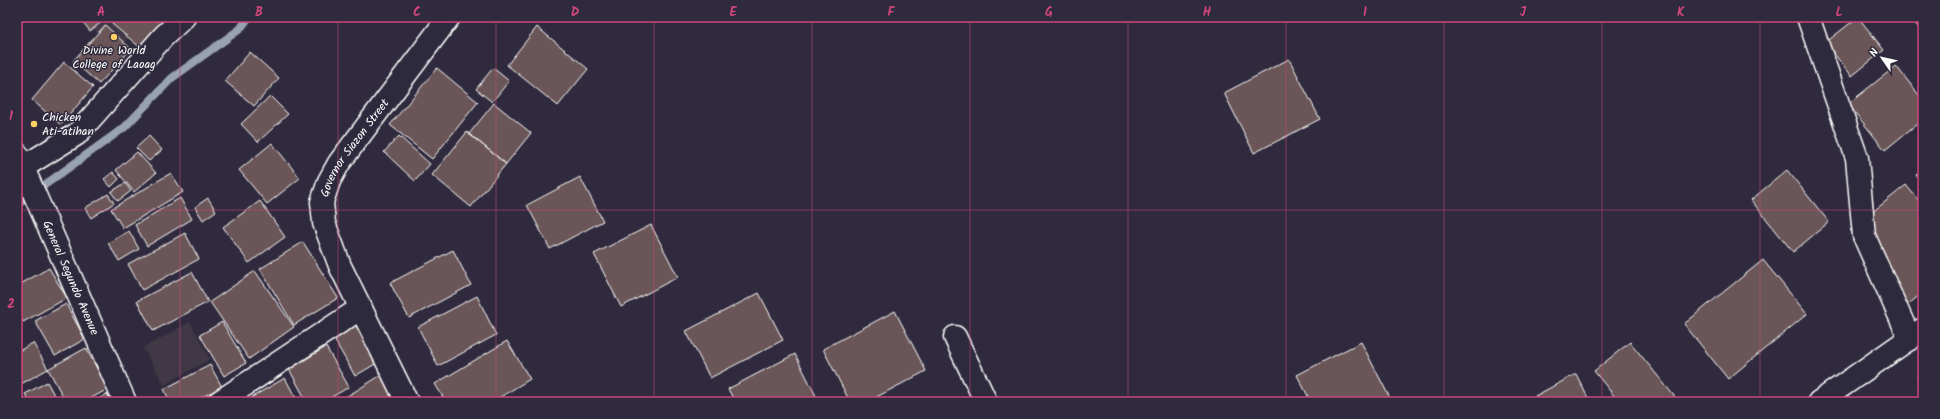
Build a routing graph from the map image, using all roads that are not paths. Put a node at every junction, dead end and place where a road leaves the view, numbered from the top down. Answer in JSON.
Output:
{"nodes":[{"id":1,"x":184,"y":17,"type":"edge"},
{"id":2,"x":449,"y":17,"type":"edge"},
{"id":3,"x":1808,"y":17,"type":"edge"},
{"id":4,"x":21,"y":167,"type":"edge"},
{"id":5,"x":361,"y":308,"type":"junction"},
{"id":6,"x":1916,"y":334,"type":"edge"},
{"id":7,"x":955,"y":337,"type":"dead end"},
{"id":8,"x":125,"y":402,"type":"edge"},
{"id":9,"x":219,"y":402,"type":"edge"},
{"id":10,"x":407,"y":402,"type":"edge"},
{"id":11,"x":986,"y":402,"type":"edge"},
{"id":12,"x":1819,"y":402,"type":"edge"}],
"edges":[{"from":1,"to":4,"type":"main road"},
{"from":2,"to":5,"type":"main road","name":"Governor Siazon Street"},
{"from":3,"to":6,"type":"main road"},
{"from":4,"to":8,"type":"main road","name":"General Segundo Avenue"},
{"from":5,"to":9,"type":"main road"},
{"from":5,"to":10,"type":"main road","name":"Governor Siazon Street"},
{"from":6,"to":12,"type":"main road"},
{"from":7,"to":11,"type":"main road"}]}
